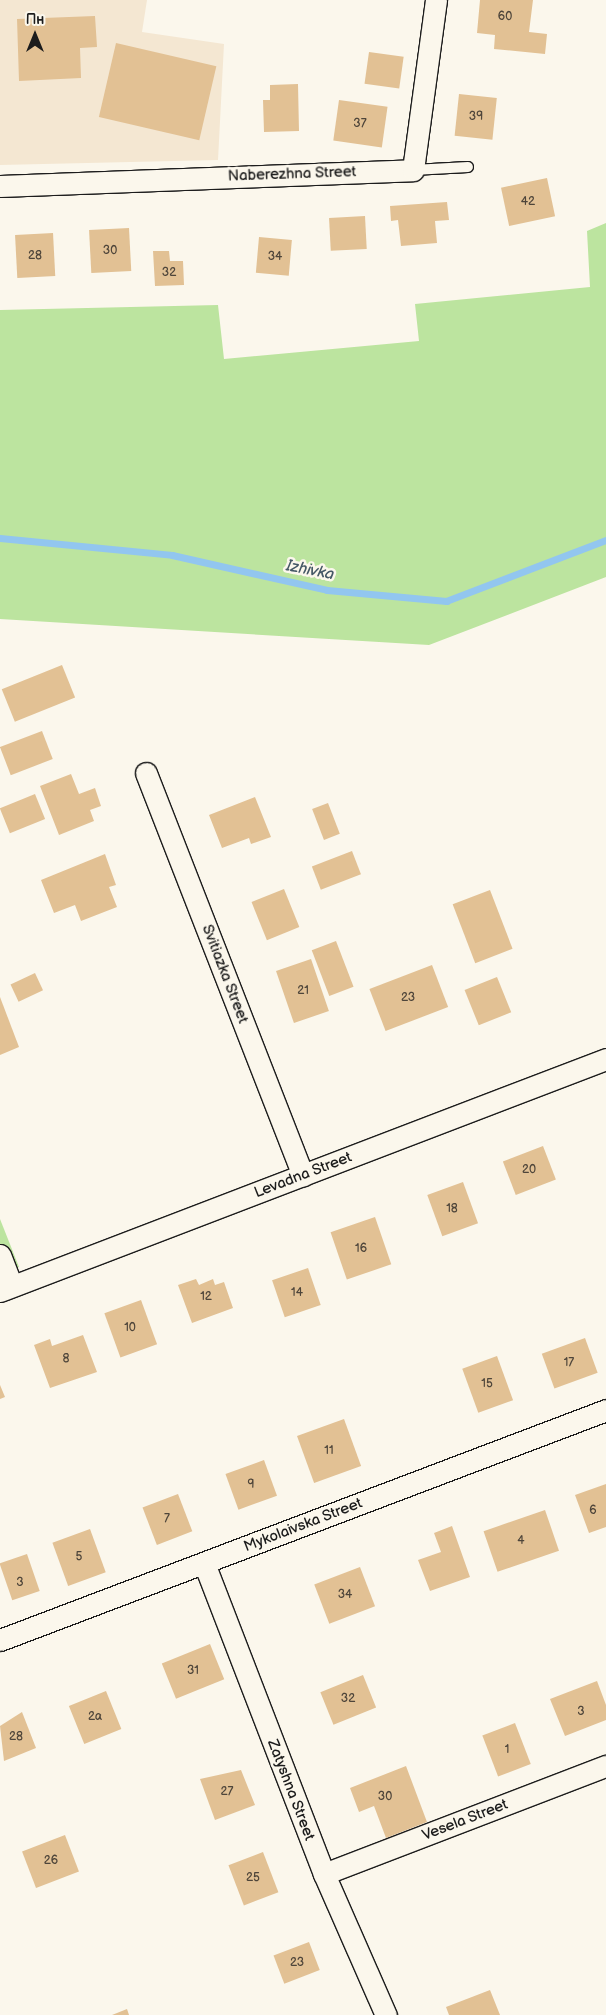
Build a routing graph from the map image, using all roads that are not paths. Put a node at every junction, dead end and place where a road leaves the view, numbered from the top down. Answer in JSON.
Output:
{"nodes":[{"id":1,"x":436,"y":0,"type":"edge"},
{"id":2,"x":468,"y":168,"type":"dead end"},
{"id":3,"x":413,"y":170,"type":"junction"},
{"id":4,"x":0,"y":186,"type":"edge"},
{"id":5,"x":146,"y":773,"type":"dead end"},
{"id":6,"x":606,"y":1059,"type":"edge"},
{"id":7,"x":303,"y":1175,"type":"junction"},
{"id":8,"x":0,"y":1255,"type":"edge"},
{"id":9,"x":6,"y":1288,"type":"edge"},
{"id":10,"x":606,"y":1410,"type":"edge"},
{"id":11,"x":204,"y":1563,"type":"junction"},
{"id":12,"x":0,"y":1640,"type":"edge"},
{"id":13,"x":606,"y":1766,"type":"edge"},
{"id":14,"x":324,"y":1874,"type":"junction"},
{"id":15,"x":386,"y":2015,"type":"edge"}],
"edges":[{"from":1,"to":3,"type":"street"},
{"from":2,"to":3,"type":"lane"},
{"from":3,"to":4,"type":"street","name":"Naberezhna Street"},
{"from":5,"to":7,"type":"street","name":"Svitiazka Street"},
{"from":6,"to":7,"type":"street","name":"Levadna Street"},
{"from":7,"to":9,"type":"street","name":"Levadna Street"},
{"from":8,"to":9,"type":"street"},
{"from":10,"to":11,"type":"street","name":"Mykolaivska Street"},
{"from":11,"to":12,"type":"street","name":"Mykolaivska Street"},
{"from":11,"to":14,"type":"street","name":"Zatyshna Street"},
{"from":13,"to":14,"type":"street","name":"Vesela Street"},
{"from":14,"to":15,"type":"street","name":"Zatyshna Street"}]}
